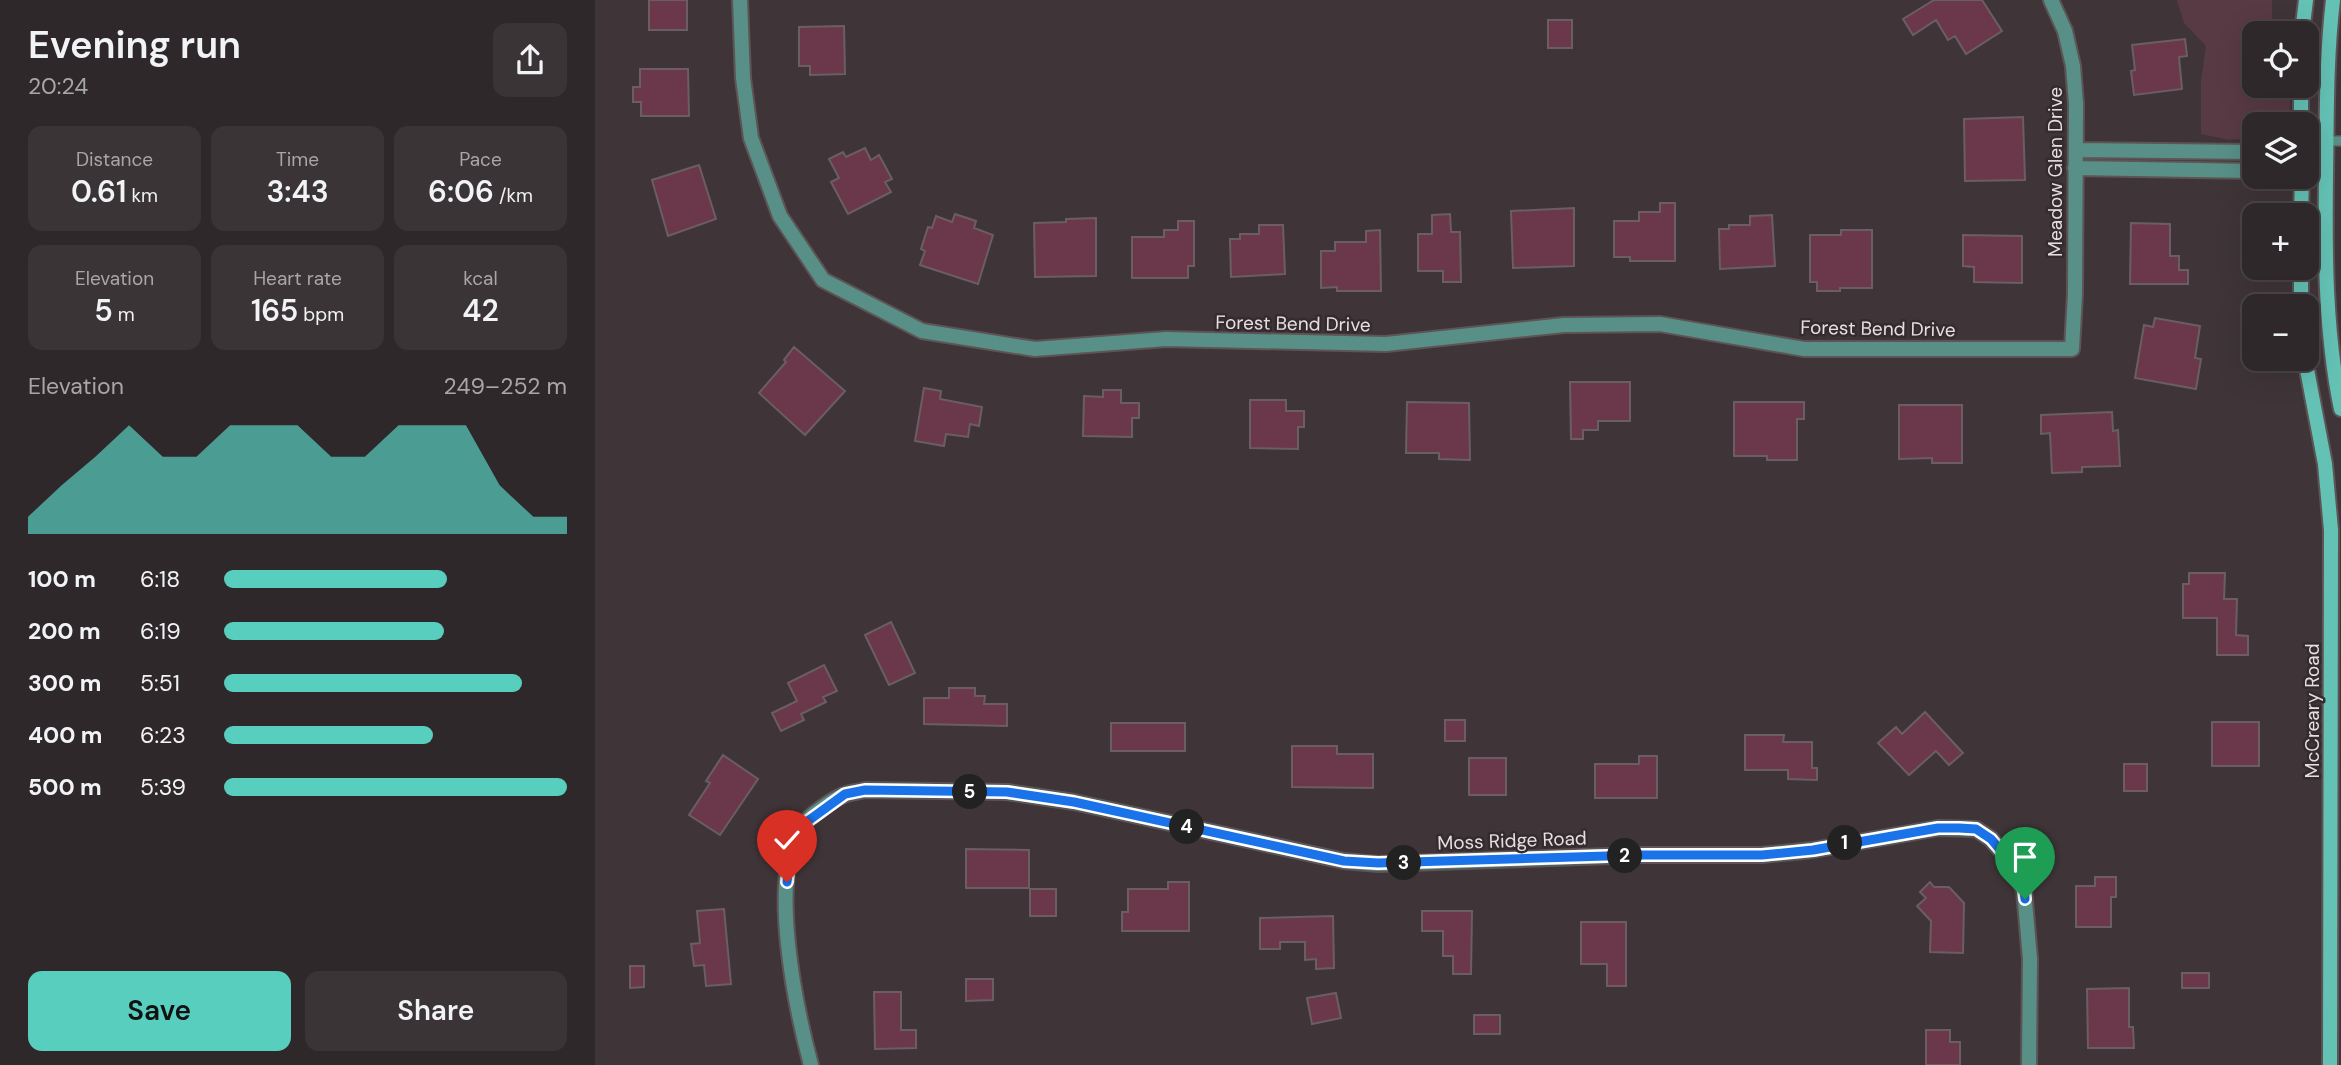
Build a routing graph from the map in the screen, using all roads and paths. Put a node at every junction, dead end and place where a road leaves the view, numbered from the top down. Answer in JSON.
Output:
{"nodes":[{"id":1,"x":740,"y":0,"type":"edge"},
{"id":2,"x":2051,"y":0,"type":"edge"},
{"id":3,"x":2306,"y":0,"type":"edge"},
{"id":4,"x":2333,"y":0,"type":"edge"},
{"id":5,"x":2303,"y":21,"type":"edge"},
{"id":6,"x":2331,"y":145,"type":"edge"},
{"id":7,"x":2076,"y":150,"type":"junction"},
{"id":8,"x":2242,"y":152,"type":"edge"},
{"id":9,"x":2075,"y":169,"type":"junction"},
{"id":10,"x":2242,"y":171,"type":"edge"},
{"id":11,"x":2319,"y":172,"type":"edge"},
{"id":12,"x":2326,"y":172,"type":"junction"},
{"id":13,"x":2072,"y":349,"type":"joint"},
{"id":14,"x":2307,"y":371,"type":"edge"},
{"id":15,"x":2341,"y":409,"type":"edge"},
{"id":16,"x":811,"y":1065,"type":"edge"},
{"id":17,"x":2029,"y":1065,"type":"edge"},
{"id":18,"x":2330,"y":1065,"type":"edge"}],
"edges":[{"from":1,"to":13,"type":"street","name":"Forest Bend Drive"},
{"from":2,"to":7,"type":"street","name":"Meadow Glen Drive"},
{"from":3,"to":5,"type":"main road"},
{"from":4,"to":6,"type":"main road"},
{"from":6,"to":12,"type":"main road"},
{"from":7,"to":8,"type":"street"},
{"from":7,"to":9,"type":"street","name":"Meadow Glen Drive"},
{"from":9,"to":10,"type":"street"},
{"from":9,"to":13,"type":"street","name":"Meadow Glen Drive"},
{"from":11,"to":12,"type":"street"},
{"from":12,"to":15,"type":"main road"},
{"from":14,"to":18,"type":"main road","name":"McCreary Road"},
{"from":16,"to":17,"type":"street","name":"Moss Ridge Road"}]}
